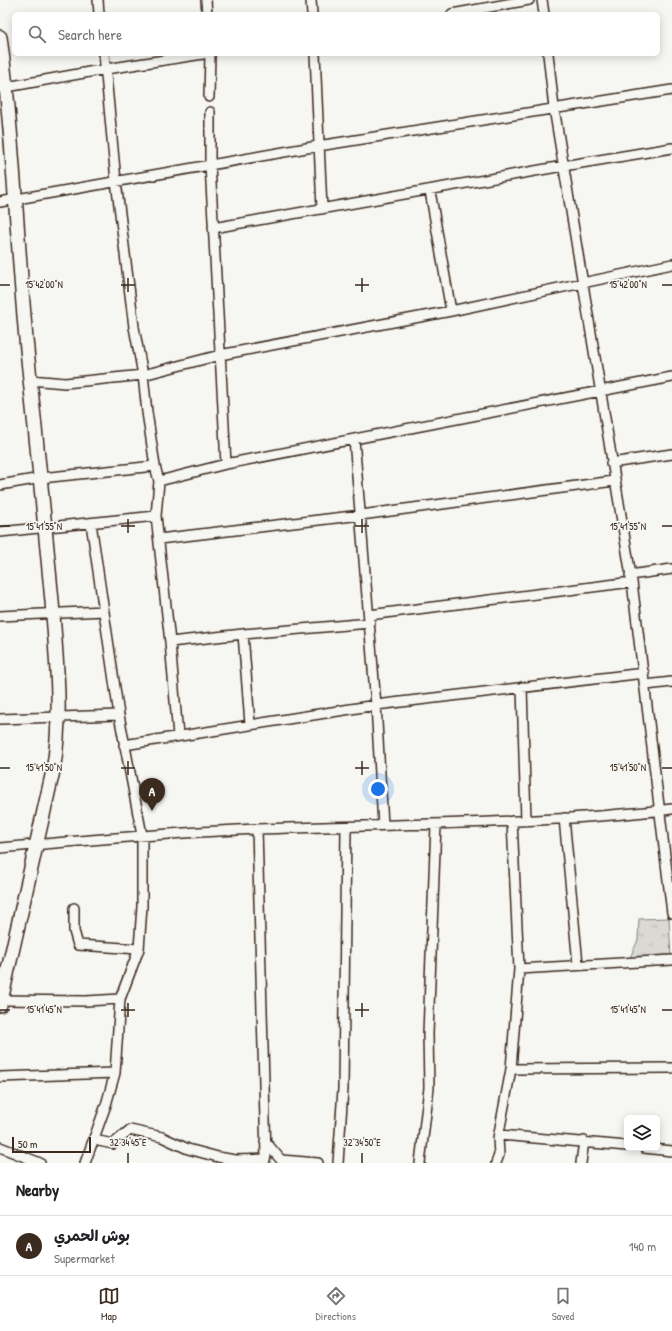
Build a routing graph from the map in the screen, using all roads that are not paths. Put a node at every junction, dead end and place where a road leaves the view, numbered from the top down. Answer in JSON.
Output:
{"nodes":[{"id":1,"x":98,"y":0,"type":"edge"},
{"id":2,"x":206,"y":0,"type":"edge"},
{"id":3,"x":311,"y":0,"type":"edge"},
{"id":4,"x":530,"y":0,"type":"edge"},
{"id":5,"x":542,"y":0,"type":"edge"},
{"id":6,"x":100,"y":12,"type":"edge"},
{"id":7,"x":207,"y":12,"type":"edge"},
{"id":8,"x":312,"y":12,"type":"edge"},
{"id":9,"x":463,"y":12,"type":"edge"},
{"id":10,"x":544,"y":12,"type":"edge"},
{"id":11,"x":0,"y":37,"type":"edge"},
{"id":12,"x":104,"y":56,"type":"edge"},
{"id":13,"x":190,"y":56,"type":"edge"},
{"id":14,"x":210,"y":56,"type":"edge"},
{"id":15,"x":315,"y":56,"type":"edge"},
{"id":16,"x":548,"y":56,"type":"edge"},
{"id":17,"x":106,"y":69,"type":"junction"},
{"id":18,"x":3,"y":88,"type":"edge"},
{"id":19,"x":672,"y":90,"type":"edge"},
{"id":20,"x":209,"y":97,"type":"dead end"},
{"id":21,"x":554,"y":108,"type":"junction"},
{"id":22,"x":210,"y":112,"type":"dead end"},
{"id":23,"x":318,"y":146,"type":"junction"},
{"id":24,"x":672,"y":148,"type":"edge"},
{"id":25,"x":210,"y":164,"type":"junction"},
{"id":26,"x":563,"y":166,"type":"junction"},
{"id":27,"x":116,"y":181,"type":"junction"},
{"id":28,"x":430,"y":190,"type":"junction"},
{"id":29,"x":16,"y":198,"type":"junction"},
{"id":30,"x":0,"y":202,"type":"edge"},
{"id":31,"x":322,"y":209,"type":"junction"},
{"id":32,"x":214,"y":228,"type":"junction"},
{"id":33,"x":672,"y":264,"type":"edge"},
{"id":34,"x":582,"y":284,"type":"junction"},
{"id":35,"x":451,"y":311,"type":"junction"},
{"id":36,"x":220,"y":355,"type":"junction"},
{"id":37,"x":143,"y":375,"type":"junction"},
{"id":38,"x":672,"y":377,"type":"edge"},
{"id":39,"x":30,"y":380,"type":"junction"},
{"id":40,"x":601,"y":390,"type":"junction"},
{"id":41,"x":354,"y":439,"type":"junction"},
{"id":42,"x":672,"y":454,"type":"edge"},
{"id":43,"x":611,"y":463,"type":"junction"},
{"id":44,"x":226,"y":464,"type":"junction"},
{"id":45,"x":155,"y":466,"type":"junction"},
{"id":46,"x":41,"y":478,"type":"junction"},
{"id":47,"x":159,"y":481,"type":"junction"},
{"id":48,"x":614,"y":481,"type":"junction"},
{"id":49,"x":0,"y":485,"type":"edge"},
{"id":50,"x":361,"y":515,"type":"junction"},
{"id":51,"x":156,"y":516,"type":"junction"},
{"id":52,"x":91,"y":523,"type":"junction"},
{"id":53,"x":45,"y":527,"type":"junction"},
{"id":54,"x":0,"y":532,"type":"edge"},
{"id":55,"x":159,"y":539,"type":"junction"},
{"id":56,"x":672,"y":569,"type":"edge"},
{"id":57,"x":631,"y":578,"type":"junction"},
{"id":58,"x":104,"y":611,"type":"junction"},
{"id":59,"x":53,"y":613,"type":"junction"},
{"id":60,"x":0,"y":616,"type":"edge"},
{"id":61,"x":370,"y":619,"type":"junction"},
{"id":62,"x":243,"y":634,"type":"junction"},
{"id":63,"x":170,"y":642,"type":"junction"},
{"id":64,"x":644,"y":673,"type":"junction"},
{"id":65,"x":672,"y":682,"type":"edge"},
{"id":66,"x":646,"y":685,"type":"junction"},
{"id":67,"x":522,"y":687,"type":"junction"},
{"id":68,"x":376,"y":705,"type":"junction"},
{"id":69,"x":119,"y":715,"type":"junction"},
{"id":70,"x":58,"y":716,"type":"junction"},
{"id":71,"x":0,"y":719,"type":"edge"},
{"id":72,"x":250,"y":724,"type":"junction"},
{"id":73,"x":178,"y":736,"type":"junction"},
{"id":74,"x":124,"y":745,"type":"junction"},
{"id":75,"x":672,"y":809,"type":"edge"},
{"id":76,"x":659,"y":810,"type":"junction"},
{"id":77,"x":564,"y":818,"type":"junction"},
{"id":78,"x":512,"y":821,"type":"junction"},
{"id":79,"x":526,"y":821,"type":"junction"},
{"id":80,"x":436,"y":824,"type":"junction"},
{"id":81,"x":383,"y":825,"type":"junction"},
{"id":82,"x":346,"y":827,"type":"junction"},
{"id":83,"x":257,"y":829,"type":"junction"},
{"id":84,"x":142,"y":835,"type":"junction"},
{"id":85,"x":37,"y":844,"type":"junction"},
{"id":86,"x":0,"y":848,"type":"edge"},
{"id":87,"x":74,"y":908,"type":"dead end"},
{"id":88,"x":672,"y":913,"type":"edge"},
{"id":89,"x":139,"y":949,"type":"junction"},
{"id":90,"x":672,"y":960,"type":"edge"},
{"id":91,"x":578,"y":964,"type":"junction"},
{"id":92,"x":519,"y":969,"type":"junction"},
{"id":93,"x":120,"y":1000,"type":"junction"},
{"id":94,"x":0,"y":1002,"type":"edge"},
{"id":95,"x":672,"y":1068,"type":"edge"},
{"id":96,"x":511,"y":1069,"type":"junction"},
{"id":97,"x":115,"y":1073,"type":"junction"},
{"id":98,"x":0,"y":1077,"type":"edge"},
{"id":99,"x":499,"y":1135,"type":"junction"},
{"id":100,"x":94,"y":1140,"type":"junction"},
{"id":101,"x":265,"y":1141,"type":"junction"},
{"id":102,"x":584,"y":1141,"type":"junction"},
{"id":103,"x":624,"y":1146,"type":"edge"},
{"id":104,"x":0,"y":1147,"type":"edge"},
{"id":105,"x":660,"y":1150,"type":"edge"},
{"id":106,"x":672,"y":1152,"type":"edge"},
{"id":107,"x":264,"y":1161,"type":"edge"},
{"id":108,"x":40,"y":1163,"type":"edge"},
{"id":109,"x":85,"y":1163,"type":"edge"},
{"id":110,"x":318,"y":1163,"type":"edge"},
{"id":111,"x":338,"y":1163,"type":"edge"},
{"id":112,"x":420,"y":1163,"type":"edge"},
{"id":113,"x":496,"y":1163,"type":"edge"},
{"id":114,"x":581,"y":1163,"type":"edge"}],
"edges":[{"from":1,"to":6,"type":"street"},
{"from":2,"to":7,"type":"street"},
{"from":3,"to":8,"type":"street"},
{"from":4,"to":9,"type":"street"},
{"from":5,"to":10,"type":"street"},
{"from":11,"to":18,"type":"street"},
{"from":12,"to":17,"type":"street"},
{"from":13,"to":17,"type":"street"},
{"from":14,"to":20,"type":"street"},
{"from":15,"to":23,"type":"street"},
{"from":16,"to":21,"type":"street"},
{"from":17,"to":18,"type":"street"},
{"from":17,"to":27,"type":"street"},
{"from":18,"to":29,"type":"street"},
{"from":19,"to":21,"type":"street"},
{"from":21,"to":23,"type":"street"},
{"from":21,"to":26,"type":"street"},
{"from":22,"to":25,"type":"street"},
{"from":23,"to":25,"type":"street"},
{"from":23,"to":31,"type":"street"},
{"from":24,"to":26,"type":"street"},
{"from":25,"to":27,"type":"street"},
{"from":25,"to":32,"type":"street"},
{"from":26,"to":28,"type":"street"},
{"from":26,"to":34,"type":"street"},
{"from":27,"to":29,"type":"street"},
{"from":27,"to":37,"type":"street"},
{"from":28,"to":31,"type":"street"},
{"from":28,"to":35,"type":"street"},
{"from":29,"to":30,"type":"street"},
{"from":29,"to":39,"type":"street"},
{"from":31,"to":32,"type":"street"},
{"from":32,"to":36,"type":"street"},
{"from":33,"to":34,"type":"street"},
{"from":34,"to":35,"type":"street"},
{"from":34,"to":40,"type":"street"},
{"from":35,"to":36,"type":"street"},
{"from":36,"to":37,"type":"street"},
{"from":36,"to":44,"type":"street"},
{"from":37,"to":39,"type":"street"},
{"from":37,"to":45,"type":"street"},
{"from":38,"to":40,"type":"street"},
{"from":39,"to":46,"type":"street"},
{"from":40,"to":41,"type":"street"},
{"from":40,"to":43,"type":"street"},
{"from":41,"to":44,"type":"street"},
{"from":41,"to":50,"type":"street"},
{"from":42,"to":43,"type":"street"},
{"from":43,"to":48,"type":"street"},
{"from":44,"to":47,"type":"street"},
{"from":45,"to":46,"type":"street"},
{"from":45,"to":47,"type":"street"},
{"from":46,"to":49,"type":"street"},
{"from":46,"to":53,"type":"street"},
{"from":47,"to":51,"type":"street"},
{"from":48,"to":50,"type":"street"},
{"from":48,"to":57,"type":"street"},
{"from":50,"to":55,"type":"street"},
{"from":50,"to":61,"type":"street"},
{"from":51,"to":52,"type":"street"},
{"from":51,"to":55,"type":"street"},
{"from":52,"to":53,"type":"street"},
{"from":52,"to":58,"type":"street"},
{"from":53,"to":54,"type":"street"},
{"from":53,"to":59,"type":"street"},
{"from":55,"to":63,"type":"street"},
{"from":56,"to":57,"type":"street"},
{"from":57,"to":61,"type":"street"},
{"from":57,"to":64,"type":"street"},
{"from":58,"to":59,"type":"street"},
{"from":58,"to":69,"type":"street"},
{"from":59,"to":60,"type":"street"},
{"from":59,"to":70,"type":"street"},
{"from":61,"to":62,"type":"street"},
{"from":61,"to":68,"type":"street"},
{"from":62,"to":63,"type":"street"},
{"from":62,"to":72,"type":"street"},
{"from":63,"to":73,"type":"street"},
{"from":64,"to":66,"type":"street"},
{"from":64,"to":67,"type":"street"},
{"from":65,"to":66,"type":"street"},
{"from":66,"to":76,"type":"street"},
{"from":67,"to":68,"type":"street"},
{"from":67,"to":79,"type":"street"},
{"from":68,"to":72,"type":"street"},
{"from":68,"to":81,"type":"street"},
{"from":69,"to":70,"type":"street"},
{"from":69,"to":74,"type":"street"},
{"from":70,"to":71,"type":"street"},
{"from":70,"to":85,"type":"street"},
{"from":72,"to":73,"type":"street"},
{"from":73,"to":74,"type":"street"},
{"from":74,"to":84,"type":"street"},
{"from":75,"to":76,"type":"street"},
{"from":76,"to":77,"type":"street"},
{"from":76,"to":88,"type":"street"},
{"from":77,"to":79,"type":"street"},
{"from":77,"to":91,"type":"street"},
{"from":78,"to":79,"type":"street"},
{"from":78,"to":80,"type":"street"},
{"from":78,"to":92,"type":"street"},
{"from":80,"to":81,"type":"street"},
{"from":80,"to":112,"type":"street"},
{"from":81,"to":82,"type":"street"},
{"from":82,"to":83,"type":"street"},
{"from":82,"to":111,"type":"street"},
{"from":83,"to":84,"type":"street"},
{"from":83,"to":101,"type":"street"},
{"from":84,"to":85,"type":"street"},
{"from":84,"to":89,"type":"street"},
{"from":85,"to":86,"type":"street"},
{"from":85,"to":94,"type":"street"},
{"from":87,"to":89,"type":"street"},
{"from":89,"to":93,"type":"street"},
{"from":90,"to":91,"type":"street"},
{"from":91,"to":92,"type":"street"},
{"from":92,"to":96,"type":"street"},
{"from":93,"to":94,"type":"street"},
{"from":93,"to":97,"type":"street"},
{"from":95,"to":96,"type":"street"},
{"from":96,"to":99,"type":"street"},
{"from":97,"to":98,"type":"street"},
{"from":97,"to":100,"type":"street"},
{"from":99,"to":102,"type":"street"},
{"from":99,"to":113,"type":"street"},
{"from":100,"to":107,"type":"street"},
{"from":100,"to":109,"type":"street"},
{"from":101,"to":107,"type":"street"},
{"from":101,"to":110,"type":"street"},
{"from":102,"to":103,"type":"street"},
{"from":102,"to":114,"type":"street"},
{"from":104,"to":108,"type":"street"},
{"from":105,"to":106,"type":"street"}]}
